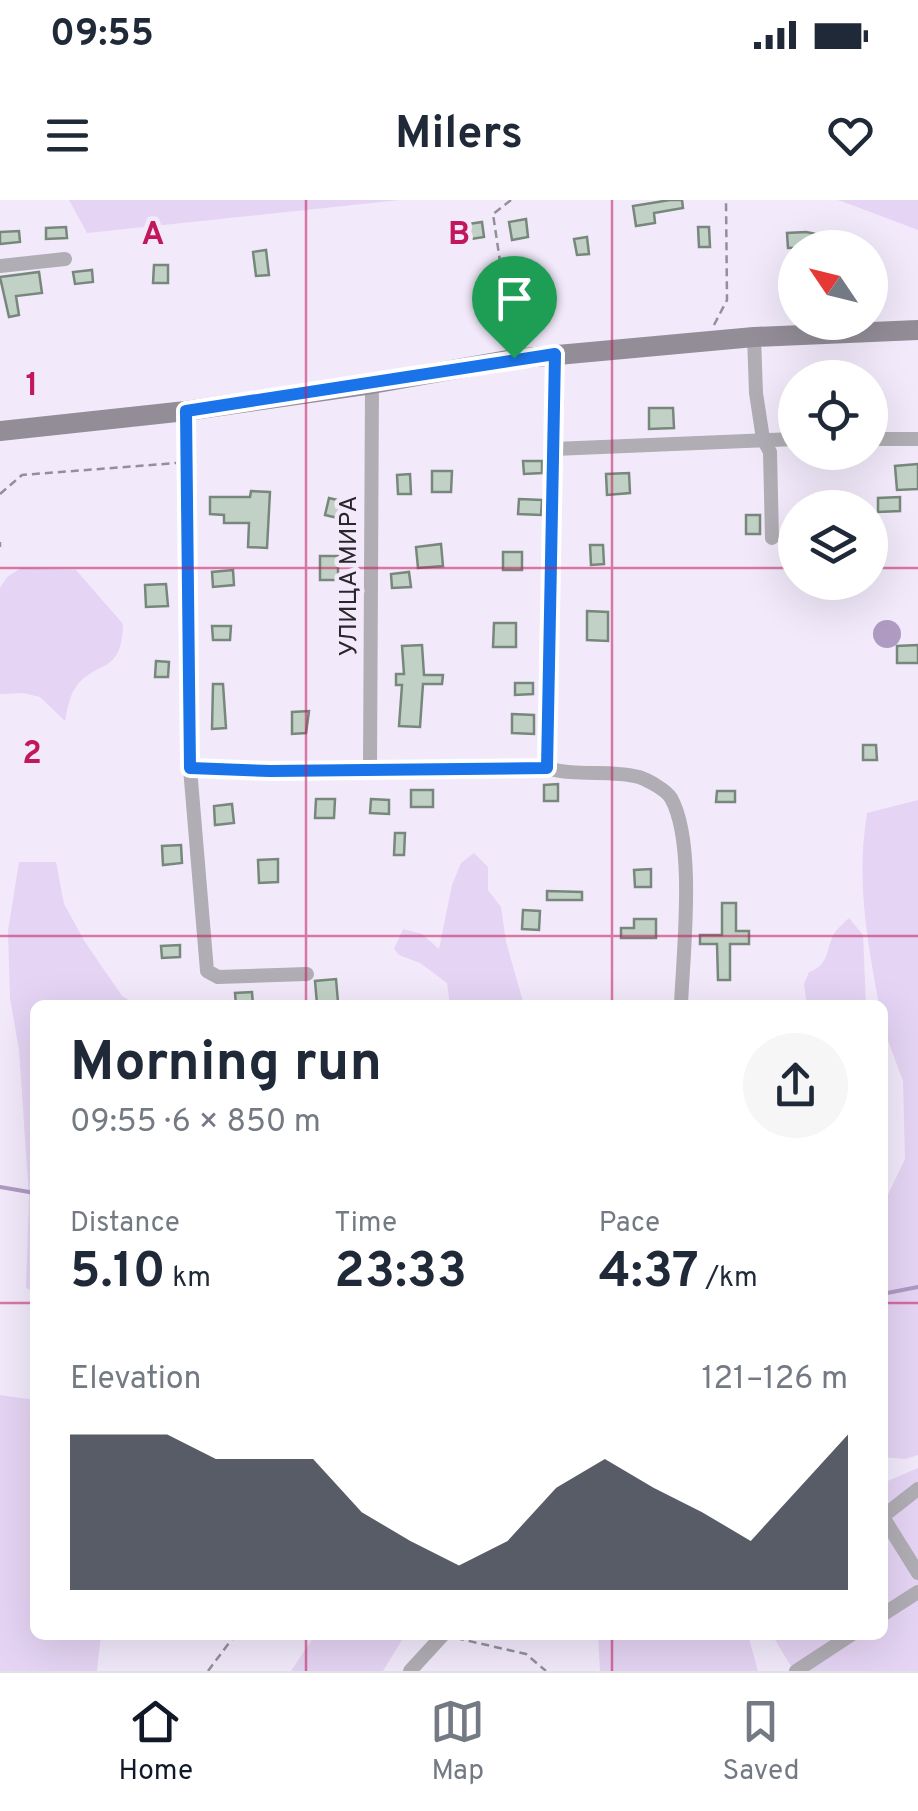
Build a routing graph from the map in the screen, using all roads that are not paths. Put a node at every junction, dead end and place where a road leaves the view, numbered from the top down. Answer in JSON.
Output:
{"nodes":[{"id":1,"x":65,"y":258,"type":"dead end"},
{"id":2,"x":0,"y":266,"type":"edge"},
{"id":3,"x":918,"y":330,"type":"edge"},
{"id":4,"x":754,"y":338,"type":"junction"},
{"id":5,"x":555,"y":354,"type":"junction"},
{"id":6,"x":372,"y":384,"type":"junction"},
{"id":7,"x":186,"y":411,"type":"junction"},
{"id":8,"x":0,"y":430,"type":"edge"},
{"id":9,"x":763,"y":439,"type":"junction"},
{"id":10,"x":778,"y":439,"type":"edge"},
{"id":11,"x":888,"y":439,"type":"edge"},
{"id":12,"x":918,"y":439,"type":"edge"},
{"id":13,"x":554,"y":449,"type":"junction"},
{"id":14,"x":772,"y":538,"type":"dead end"},
{"id":15,"x":190,"y":768,"type":"junction"},
{"id":16,"x":547,"y":768,"type":"junction"},
{"id":17,"x":370,"y":769,"type":"junction"},
{"id":18,"x":307,"y":974,"type":"dead end"},
{"id":19,"x":681,"y":1000,"type":"edge"},
{"id":20,"x":918,"y":1489,"type":"edge"},
{"id":21,"x":888,"y":1514,"type":"edge"},
{"id":22,"x":888,"y":1526,"type":"edge"},
{"id":23,"x":918,"y":1573,"type":"edge"},
{"id":24,"x":918,"y":1592,"type":"edge"},
{"id":25,"x":888,"y":1611,"type":"edge"},
{"id":26,"x":438,"y":1640,"type":"edge"},
{"id":27,"x":843,"y":1640,"type":"edge"},
{"id":28,"x":410,"y":1671,"type":"edge"},
{"id":29,"x":796,"y":1671,"type":"edge"}],
"edges":[{"from":1,"to":2,"type":"street"},
{"from":3,"to":4,"type":"street"},
{"from":4,"to":5,"type":"street"},
{"from":4,"to":9,"type":"street"},
{"from":5,"to":6,"type":"street"},
{"from":5,"to":13,"type":"street"},
{"from":6,"to":7,"type":"street"},
{"from":6,"to":17,"type":"street","name":"УЛИЦА МИРА"},
{"from":7,"to":8,"type":"street"},
{"from":7,"to":15,"type":"street"},
{"from":9,"to":10,"type":"street"},
{"from":9,"to":13,"type":"street"},
{"from":9,"to":14,"type":"street"},
{"from":11,"to":12,"type":"street"},
{"from":13,"to":16,"type":"street"},
{"from":15,"to":17,"type":"street"},
{"from":15,"to":18,"type":"street"},
{"from":16,"to":17,"type":"street"},
{"from":16,"to":19,"type":"street"},
{"from":20,"to":21,"type":"street"},
{"from":22,"to":23,"type":"street"},
{"from":24,"to":25,"type":"street"},
{"from":26,"to":28,"type":"street"},
{"from":27,"to":29,"type":"street"}]}
